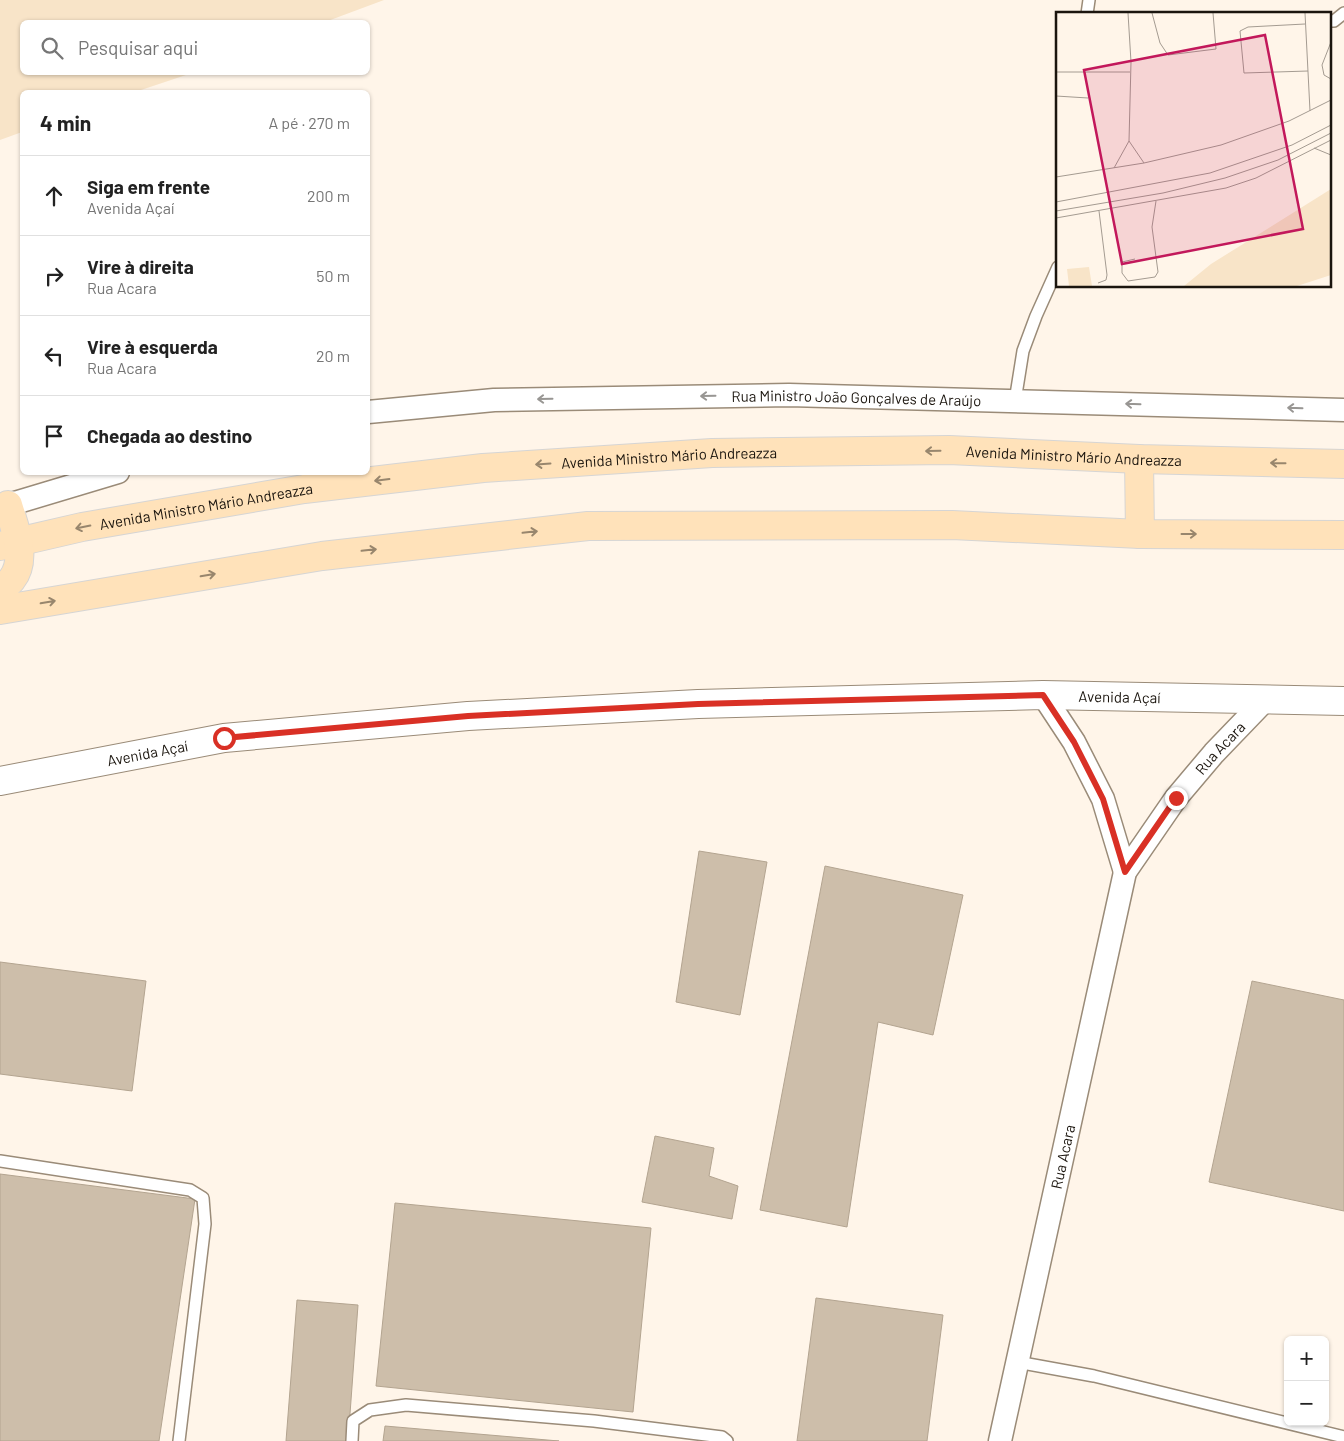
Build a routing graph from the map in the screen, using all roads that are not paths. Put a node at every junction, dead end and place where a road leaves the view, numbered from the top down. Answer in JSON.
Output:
{"nodes":[{"id":1,"x":1344,"y":13,"type":"edge"},
{"id":2,"x":1332,"y":21,"type":"edge"},
{"id":3,"x":1056,"y":271,"type":"edge"},
{"id":4,"x":1015,"y":401,"type":"junction"},
{"id":5,"x":1344,"y":410,"type":"edge"},
{"id":6,"x":370,"y":412,"type":"edge"},
{"id":7,"x":1139,"y":459,"type":"junction"},
{"id":8,"x":1344,"y":464,"type":"edge"},
{"id":9,"x":108,"y":475,"type":"edge"},
{"id":10,"x":4,"y":506,"type":"edge"},
{"id":11,"x":1140,"y":534,"type":"junction"},
{"id":12,"x":1344,"y":535,"type":"edge"},
{"id":13,"x":9,"y":544,"type":"edge"},
{"id":14,"x":0,"y":590,"type":"edge"},
{"id":15,"x":0,"y":610,"type":"edge"},
{"id":16,"x":1043,"y":695,"type":"junction"},
{"id":17,"x":1266,"y":699,"type":"junction"},
{"id":18,"x":1344,"y":701,"type":"edge"},
{"id":19,"x":0,"y":781,"type":"edge"},
{"id":20,"x":1125,"y":872,"type":"junction"},
{"id":21,"x":0,"y":1161,"type":"edge"},
{"id":22,"x":1017,"y":1362,"type":"junction"},
{"id":23,"x":1344,"y":1437,"type":"edge"},
{"id":24,"x":179,"y":1441,"type":"edge"},
{"id":25,"x":352,"y":1441,"type":"edge"},
{"id":26,"x":727,"y":1441,"type":"edge"},
{"id":27,"x":1000,"y":1441,"type":"edge"}],
"edges":[{"from":1,"to":2,"type":"lane"},
{"from":3,"to":4,"type":"lane"},
{"from":5,"to":4,"type":"street","name":"Rua Ministro João Gonçalves de Araújo","one_way":true},
{"from":4,"to":6,"type":"street","name":"Rua Ministro João Gonçalves de Araújo","one_way":true},
{"from":8,"to":7,"type":"main road","name":"Avenida Ministro Mário Andreazza","one_way":true},
{"from":7,"to":11,"type":"main road"},
{"from":7,"to":13,"type":"main road","name":"Avenida Ministro Mário Andreazza","one_way":true},
{"from":9,"to":10,"type":"street"},
{"from":10,"to":13,"type":"main road"},
{"from":11,"to":12,"type":"main road","one_way":true},
{"from":15,"to":11,"type":"main road","one_way":true},
{"from":13,"to":14,"type":"main road"},
{"from":16,"to":17,"type":"street","name":"Avenida Açaí"},
{"from":16,"to":19,"type":"street","name":"Avenida Açaí"},
{"from":16,"to":20,"type":"street","name":"Rua Acara"},
{"from":17,"to":18,"type":"street","name":"Avenida Açaí"},
{"from":17,"to":20,"type":"street","name":"Rua Acara"},
{"from":20,"to":22,"type":"street","name":"Rua Acara"},
{"from":21,"to":24,"type":"lane"},
{"from":22,"to":23,"type":"lane"},
{"from":22,"to":27,"type":"street","name":"Rua Acara"},
{"from":25,"to":26,"type":"lane"}]}
